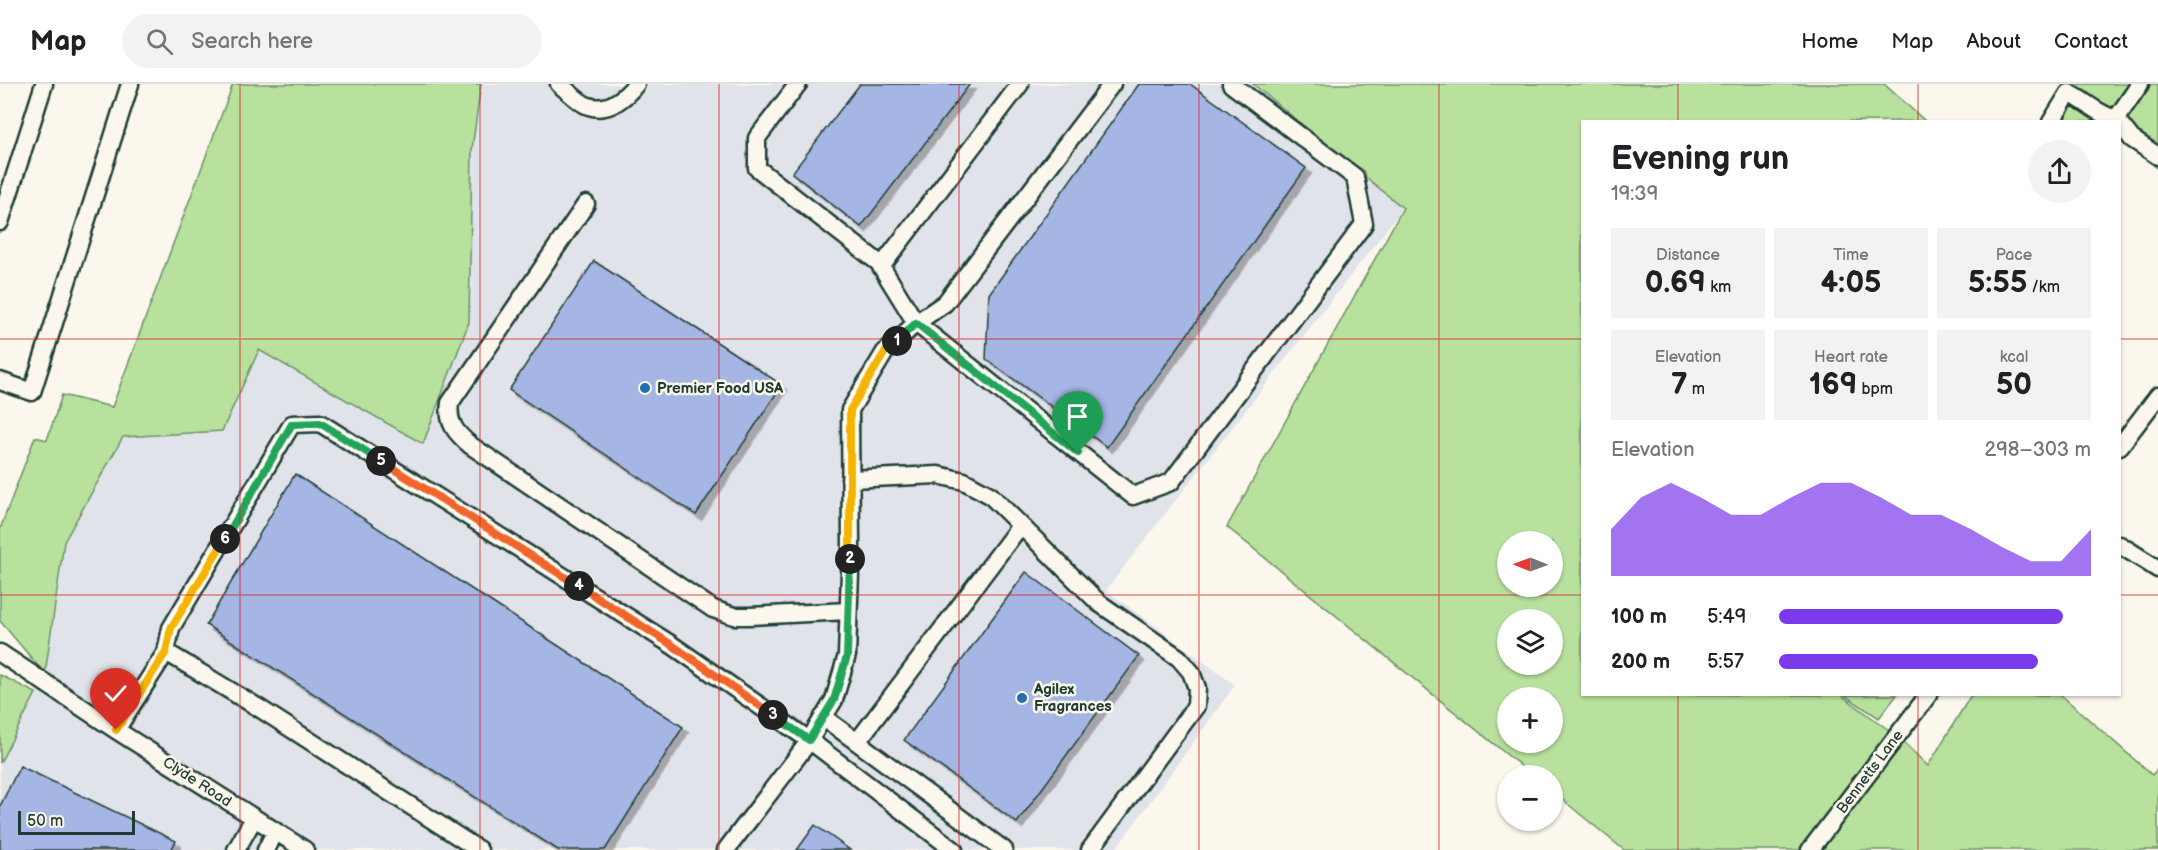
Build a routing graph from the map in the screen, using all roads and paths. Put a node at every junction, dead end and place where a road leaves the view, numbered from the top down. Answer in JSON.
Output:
{"nodes":[{"id":1,"x":44,"y":84,"type":"edge"},
{"id":2,"x":130,"y":84,"type":"edge"},
{"id":3,"x":559,"y":84,"type":"edge"},
{"id":4,"x":636,"y":84,"type":"edge"},
{"id":5,"x":798,"y":84,"type":"edge"},
{"id":6,"x":1020,"y":84,"type":"edge"},
{"id":7,"x":1112,"y":84,"type":"edge"},
{"id":8,"x":1231,"y":84,"type":"edge"},
{"id":9,"x":2140,"y":84,"type":"edge"},
{"id":10,"x":2051,"y":120,"type":"edge"},
{"id":11,"x":2115,"y":120,"type":"edge"},
{"id":12,"x":2119,"y":120,"type":"edge"},
{"id":13,"x":2121,"y":125,"type":"edge"},
{"id":14,"x":2158,"y":156,"type":"edge"},
{"id":15,"x":586,"y":204,"type":"dead end"},
{"id":16,"x":0,"y":222,"type":"edge"},
{"id":17,"x":881,"y":267,"type":"junction"},
{"id":18,"x":916,"y":323,"type":"junction"},
{"id":19,"x":0,"y":381,"type":"edge"},
{"id":20,"x":2158,"y":396,"type":"edge"},
{"id":21,"x":2121,"y":445,"type":"edge"},
{"id":22,"x":850,"y":479,"type":"junction"},
{"id":23,"x":1020,"y":526,"type":"junction"},
{"id":24,"x":2121,"y":546,"type":"edge"},
{"id":25,"x":2158,"y":569,"type":"edge"},
{"id":26,"x":848,"y":611,"type":"junction"},
{"id":27,"x":166,"y":652,"type":"junction"},
{"id":28,"x":0,"y":654,"type":"edge"},
{"id":29,"x":1927,"y":696,"type":"edge"},
{"id":30,"x":823,"y":717,"type":"junction"},
{"id":31,"x":116,"y":730,"type":"junction"},
{"id":32,"x":809,"y":740,"type":"junction"},
{"id":33,"x":857,"y":742,"type":"junction"},
{"id":34,"x":254,"y":818,"type":"junction"},
{"id":35,"x":275,"y":832,"type":"junction"},
{"id":36,"x":236,"y":850,"type":"edge"},
{"id":37,"x":266,"y":850,"type":"edge"},
{"id":38,"x":305,"y":850,"type":"edge"},
{"id":39,"x":479,"y":850,"type":"edge"},
{"id":40,"x":726,"y":850,"type":"edge"},
{"id":41,"x":954,"y":850,"type":"edge"},
{"id":42,"x":1004,"y":850,"type":"edge"},
{"id":43,"x":1090,"y":850,"type":"edge"},
{"id":44,"x":1810,"y":850,"type":"edge"}],
"edges":[{"from":1,"to":16,"type":"street"},
{"from":2,"to":19,"type":"street"},
{"from":3,"to":4,"type":"street"},
{"from":5,"to":17,"type":"street"},
{"from":6,"to":17,"type":"street"},
{"from":7,"to":18,"type":"street"},
{"from":8,"to":18,"type":"street"},
{"from":9,"to":12,"type":"street"},
{"from":10,"to":11,"type":"street"},
{"from":13,"to":14,"type":"street"},
{"from":15,"to":26,"type":"street"},
{"from":17,"to":18,"type":"street"},
{"from":18,"to":22,"type":"street"},
{"from":20,"to":21,"type":"street"},
{"from":22,"to":23,"type":"street"},
{"from":22,"to":26,"type":"street"},
{"from":23,"to":33,"type":"street"},
{"from":23,"to":43,"type":"street"},
{"from":24,"to":25,"type":"street"},
{"from":26,"to":30,"type":"street"},
{"from":27,"to":31,"type":"street"},
{"from":27,"to":32,"type":"street"},
{"from":27,"to":39,"type":"street"},
{"from":28,"to":31,"type":"street","name":"Clyde Road"},
{"from":29,"to":44,"type":"street","name":"Bennetts Lane"},
{"from":30,"to":32,"type":"street"},
{"from":30,"to":33,"type":"street"},
{"from":31,"to":34,"type":"street","name":"Clyde Road"},
{"from":32,"to":40,"type":"street"},
{"from":32,"to":41,"type":"street"},
{"from":33,"to":42,"type":"street"},
{"from":34,"to":35,"type":"street","name":"Clyde Road"},
{"from":34,"to":36,"type":"street"},
{"from":35,"to":37,"type":"street"},
{"from":35,"to":38,"type":"street","name":"Clyde Road"}]}
